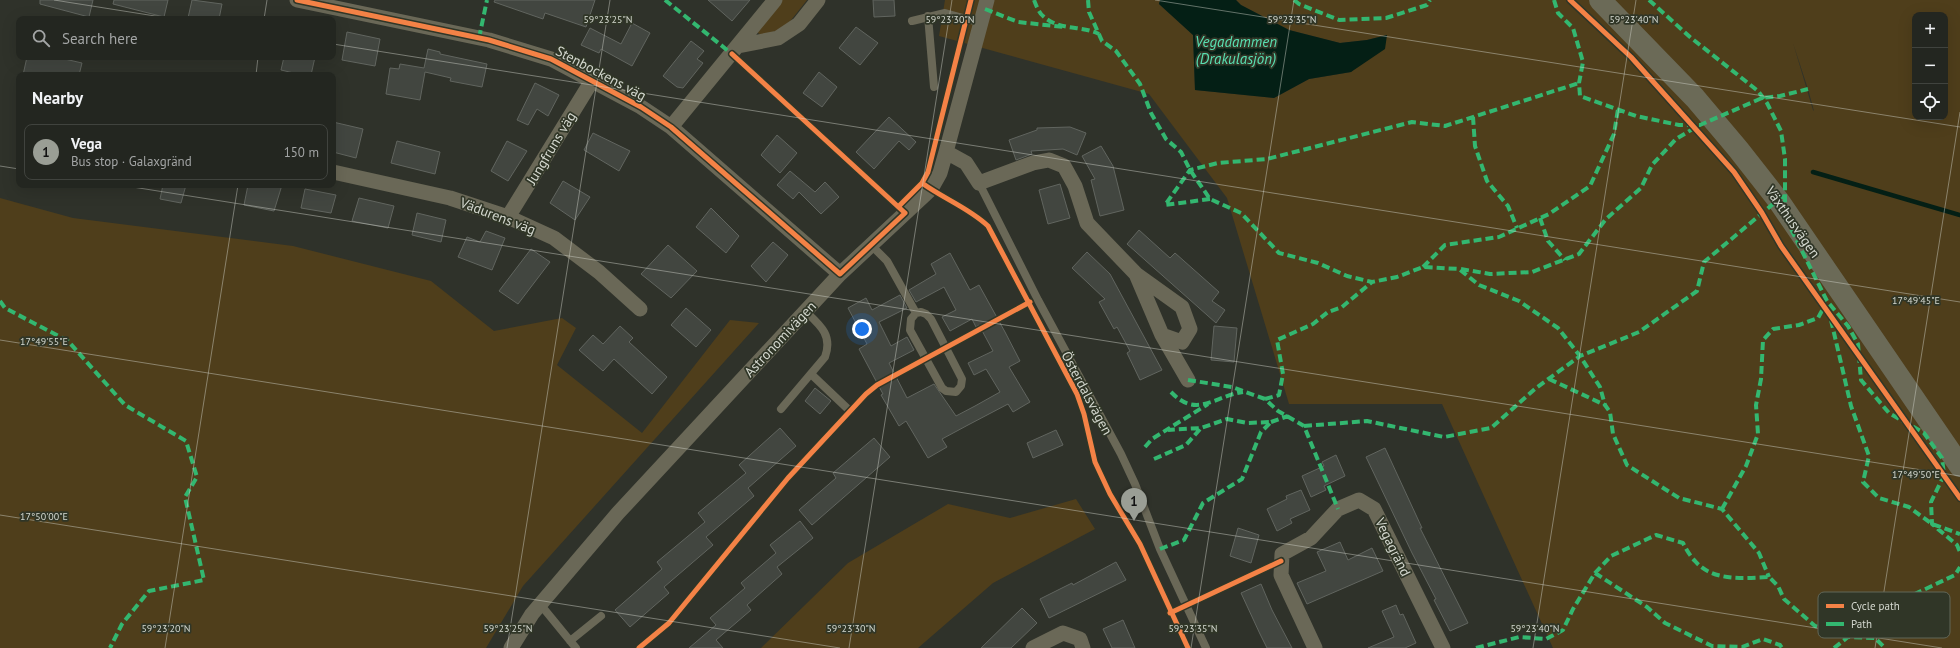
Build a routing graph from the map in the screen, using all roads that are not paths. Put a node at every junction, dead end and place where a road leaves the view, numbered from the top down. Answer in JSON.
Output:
{"nodes":[{"id":1,"x":297,"y":0,"type":"edge"},
{"id":2,"x":775,"y":0,"type":"edge"},
{"id":3,"x":818,"y":0,"type":"edge"},
{"id":4,"x":986,"y":0,"type":"edge"},
{"id":5,"x":1600,"y":0,"type":"edge"},
{"id":6,"x":928,"y":16,"type":"junction"},
{"id":7,"x":912,"y":21,"type":"dead end"},
{"id":8,"x":981,"y":22,"type":"junction"},
{"id":9,"x":738,"y":46,"type":"junction"},
{"id":10,"x":593,"y":80,"type":"junction"},
{"id":11,"x":934,"y":87,"type":"dead end"},
{"id":12,"x":671,"y":128,"type":"junction"},
{"id":13,"x":946,"y":152,"type":"junction"},
{"id":14,"x":336,"y":173,"type":"edge"},
{"id":15,"x":979,"y":183,"type":"junction"},
{"id":16,"x":508,"y":217,"type":"junction"},
{"id":17,"x":870,"y":244,"type":"junction"},
{"id":18,"x":840,"y":274,"type":"junction"},
{"id":19,"x":1136,"y":274,"type":"junction"},
{"id":20,"x":640,"y":309,"type":"dead end"},
{"id":21,"x":805,"y":311,"type":"junction"},
{"id":22,"x":916,"y":313,"type":"junction"},
{"id":23,"x":1162,"y":335,"type":"junction"},
{"id":24,"x":811,"y":374,"type":"junction"},
{"id":25,"x":1188,"y":380,"type":"dead end"},
{"id":26,"x":781,"y":409,"type":"dead end"},
{"id":27,"x":850,"y":411,"type":"dead end"},
{"id":28,"x":1960,"y":466,"type":"edge"},
{"id":29,"x":540,"y":604,"type":"junction"},
{"id":30,"x":602,"y":616,"type":"dead end"},
{"id":31,"x":570,"y":641,"type":"junction"},
{"id":32,"x":510,"y":648,"type":"edge"},
{"id":33,"x":576,"y":648,"type":"edge"},
{"id":34,"x":1033,"y":648,"type":"edge"},
{"id":35,"x":1084,"y":648,"type":"edge"},
{"id":36,"x":1206,"y":648,"type":"edge"},
{"id":37,"x":1315,"y":648,"type":"edge"},
{"id":38,"x":1443,"y":648,"type":"edge"}],
"edges":[{"from":1,"to":10,"type":"street","name":"Stenbockens väg"},
{"from":2,"to":9,"type":"street"},
{"from":3,"to":9,"type":"street"},
{"from":4,"to":8,"type":"street","name":"Astronomivägen"},
{"from":5,"to":28,"type":"street","name":"Växthusvägen"},
{"from":6,"to":7,"type":"lane"},
{"from":6,"to":8,"type":"lane"},
{"from":6,"to":11,"type":"lane"},
{"from":8,"to":13,"type":"street","name":"Astronomivägen"},
{"from":9,"to":12,"type":"street"},
{"from":10,"to":12,"type":"street","name":"Stenbockens väg"},
{"from":10,"to":16,"type":"street","name":"Jungfruns väg"},
{"from":12,"to":18,"type":"street","name":"Stenbockens väg"},
{"from":13,"to":15,"type":"street","name":"Österdalsvägen"},
{"from":13,"to":17,"type":"street","name":"Astronomivägen"},
{"from":14,"to":16,"type":"street","name":"Vädurens väg"},
{"from":15,"to":19,"type":"street"},
{"from":15,"to":36,"type":"lane","name":"Österdalsvägen"},
{"from":16,"to":20,"type":"street","name":"Vädurens väg"},
{"from":17,"to":18,"type":"street","name":"Astronomivägen"},
{"from":17,"to":22,"type":"lane"},
{"from":18,"to":21,"type":"street","name":"Astronomivägen"},
{"from":19,"to":23,"type":"street"},
{"from":19,"to":23,"type":"street"},
{"from":21,"to":24,"type":"lane"},
{"from":21,"to":29,"type":"street","name":"Astronomivägen"},
{"from":22,"to":22,"type":"lane"},
{"from":23,"to":25,"type":"street"},
{"from":24,"to":26,"type":"lane"},
{"from":24,"to":27,"type":"lane"},
{"from":29,"to":31,"type":"lane"},
{"from":29,"to":32,"type":"street","name":"Astronomivägen"},
{"from":30,"to":31,"type":"lane"},
{"from":31,"to":33,"type":"lane"},
{"from":34,"to":35,"type":"street"},
{"from":37,"to":38,"type":"street","name":"Vegagränd"}]}
